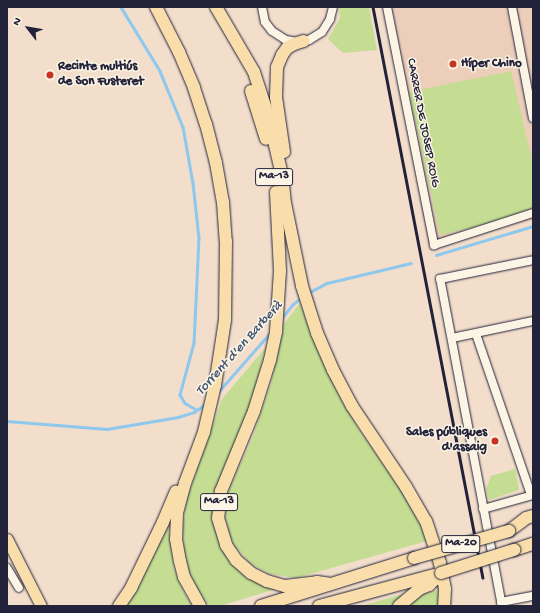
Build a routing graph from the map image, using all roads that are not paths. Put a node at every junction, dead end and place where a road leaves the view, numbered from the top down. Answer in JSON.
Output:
{"nodes":[{"id":1,"x":156,"y":7,"type":"edge"},
{"id":2,"x":216,"y":7,"type":"edge"},
{"id":3,"x":262,"y":7,"type":"edge"},
{"id":4,"x":333,"y":7,"type":"edge"},
{"id":5,"x":387,"y":7,"type":"edge"},
{"id":6,"x":512,"y":7,"type":"edge"},
{"id":7,"x":304,"y":41,"type":"junction"},
{"id":8,"x":242,"y":53,"type":"junction"},
{"id":9,"x":533,"y":118,"type":"edge"},
{"id":10,"x":285,"y":203,"type":"junction"},
{"id":11,"x":533,"y":214,"type":"edge"},
{"id":12,"x":533,"y":260,"type":"edge"},
{"id":13,"x":533,"y":321,"type":"edge"},
{"id":14,"x":476,"y":334,"type":"junction"},
{"id":15,"x":452,"y":338,"type":"junction"},
{"id":16,"x":209,"y":409,"type":"junction"},
{"id":17,"x":532,"y":495,"type":"edge"},
{"id":18,"x":483,"y":509,"type":"junction"},
{"id":19,"x":533,"y":516,"type":"edge"},
{"id":20,"x":533,"y":524,"type":"edge"},
{"id":21,"x":509,"y":530,"type":"junction"},
{"id":22,"x":7,"y":539,"type":"edge"},
{"id":23,"x":533,"y":544,"type":"edge"},
{"id":24,"x":7,"y":568,"type":"edge"},
{"id":25,"x":441,"y":573,"type":"junction"},
{"id":26,"x":331,"y":584,"type":"junction"},
{"id":27,"x":19,"y":588,"type":"dead end"},
{"id":28,"x":533,"y":596,"type":"edge"},
{"id":29,"x":502,"y":604,"type":"edge"},
{"id":30,"x":41,"y":606,"type":"edge"},
{"id":31,"x":119,"y":606,"type":"edge"},
{"id":32,"x":200,"y":606,"type":"edge"},
{"id":33,"x":261,"y":606,"type":"edge"},
{"id":34,"x":319,"y":606,"type":"edge"},
{"id":35,"x":399,"y":606,"type":"edge"},
{"id":36,"x":444,"y":606,"type":"edge"}],
"edges":[{"from":1,"to":16,"type":"highway"},
{"from":2,"to":8,"type":"highway","number":"Ma-13"},
{"from":3,"to":7,"type":"street"},
{"from":4,"to":7,"type":"street"},
{"from":5,"to":11,"type":"street","name":"CARRER DE JOSEP ROIG"},
{"from":6,"to":9,"type":"street"},
{"from":7,"to":10,"type":"highway"},
{"from":8,"to":10,"type":"highway"},
{"from":8,"to":26,"type":"highway","number":"Ma-13"},
{"from":10,"to":36,"type":"highway"},
{"from":12,"to":15,"type":"street"},
{"from":13,"to":14,"type":"street"},
{"from":14,"to":15,"type":"street"},
{"from":14,"to":17,"type":"street"},
{"from":15,"to":18,"type":"street"},
{"from":16,"to":31,"type":"highway"},
{"from":16,"to":32,"type":"highway"},
{"from":17,"to":18,"type":"street"},
{"from":18,"to":29,"type":"street"},
{"from":19,"to":21,"type":"highway"},
{"from":20,"to":21,"type":"highway","number":"Ma-20"},
{"from":21,"to":26,"type":"highway","number":"Ma-20","bridge":true},
{"from":22,"to":30,"type":"main road"},
{"from":23,"to":25,"type":"highway","number":"Ma-20","bridge":true},
{"from":24,"to":27,"type":"street"},
{"from":25,"to":34,"type":"highway","number":"Ma-20"},
{"from":25,"to":35,"type":"highway"},
{"from":26,"to":33,"type":"highway","number":"Ma-20"},
{"from":28,"to":29,"type":"street"}]}
